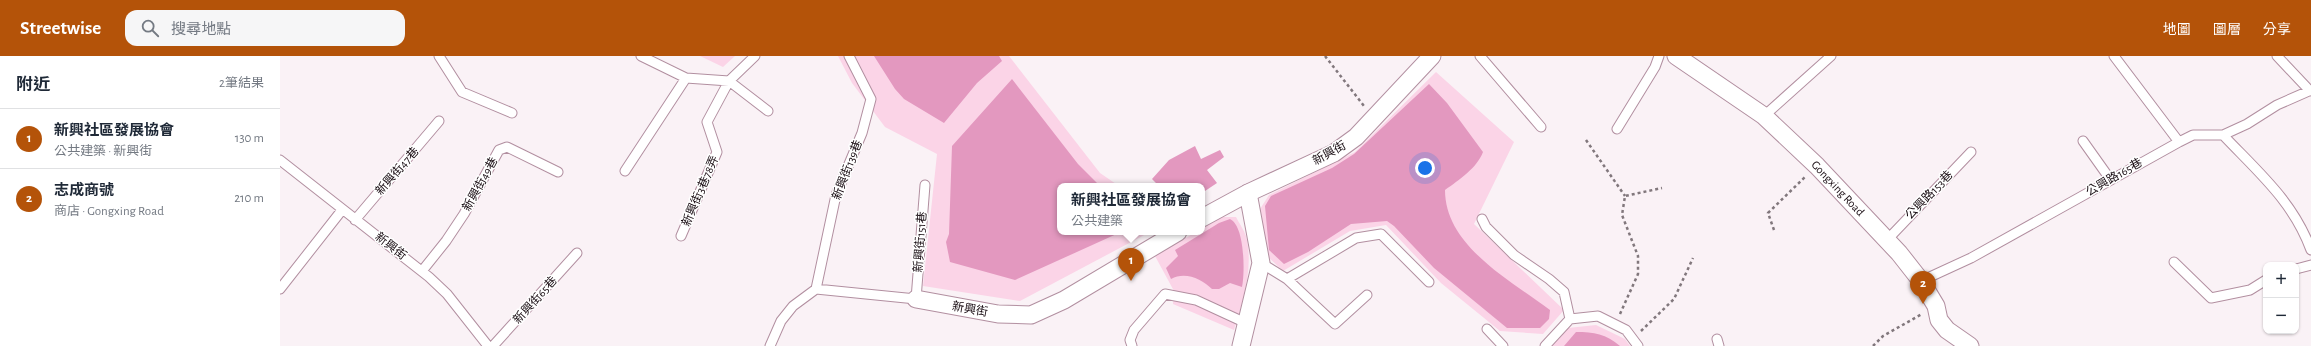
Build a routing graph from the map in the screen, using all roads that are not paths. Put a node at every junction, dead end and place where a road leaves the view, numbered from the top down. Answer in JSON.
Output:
{"nodes":[{"id":1,"x":439,"y":56,"type":"edge"},
{"id":2,"x":641,"y":56,"type":"edge"},
{"id":3,"x":755,"y":56,"type":"edge"},
{"id":4,"x":849,"y":56,"type":"edge"},
{"id":5,"x":1432,"y":56,"type":"edge"},
{"id":6,"x":1480,"y":56,"type":"edge"},
{"id":7,"x":1659,"y":56,"type":"edge"},
{"id":8,"x":1676,"y":56,"type":"edge"},
{"id":9,"x":1831,"y":56,"type":"edge"},
{"id":10,"x":2114,"y":56,"type":"edge"},
{"id":11,"x":2277,"y":56,"type":"edge"},
{"id":12,"x":686,"y":78,"type":"junction"},
{"id":13,"x":729,"y":81,"type":"junction"},
{"id":14,"x":2310,"y":91,"type":"edge"},
{"id":15,"x":768,"y":111,"type":"dead end"},
{"id":16,"x":512,"y":113,"type":"dead end"},
{"id":17,"x":1764,"y":116,"type":"junction"},
{"id":18,"x":439,"y":121,"type":"dead end"},
{"id":19,"x":1541,"y":126,"type":"dead end"},
{"id":20,"x":1617,"y":129,"type":"dead end"},
{"id":21,"x":2223,"y":135,"type":"junction"},
{"id":22,"x":2083,"y":141,"type":"dead end"},
{"id":23,"x":2179,"y":142,"type":"junction"},
{"id":24,"x":1971,"y":152,"type":"dead end"},
{"id":25,"x":280,"y":160,"type":"edge"},
{"id":26,"x":625,"y":171,"type":"dead end"},
{"id":27,"x":558,"y":172,"type":"dead end"},
{"id":28,"x":2110,"y":179,"type":"junction"},
{"id":29,"x":924,"y":185,"type":"dead end"},
{"id":30,"x":1248,"y":193,"type":"junction"},
{"id":31,"x":342,"y":210,"type":"junction"},
{"id":32,"x":1205,"y":216,"type":"edge"},
{"id":33,"x":1482,"y":219,"type":"dead end"},
{"id":34,"x":355,"y":220,"type":"junction"},
{"id":35,"x":2308,"y":231,"type":"edge"},
{"id":36,"x":1173,"y":235,"type":"edge"},
{"id":37,"x":681,"y":236,"type":"dead end"},
{"id":38,"x":1888,"y":239,"type":"junction"},
{"id":39,"x":2311,"y":250,"type":"edge"},
{"id":40,"x":577,"y":253,"type":"dead end"},
{"id":41,"x":2174,"y":262,"type":"dead end"},
{"id":42,"x":1261,"y":263,"type":"junction"},
{"id":43,"x":2311,"y":265,"type":"edge"},
{"id":44,"x":2299,"y":268,"type":"edge"},
{"id":45,"x":422,"y":271,"type":"junction"},
{"id":46,"x":1287,"y":279,"type":"junction"},
{"id":47,"x":1921,"y":281,"type":"junction"},
{"id":48,"x":1429,"y":282,"type":"dead end"},
{"id":49,"x":2263,"y":282,"type":"edge"},
{"id":50,"x":280,"y":289,"type":"edge"},
{"id":51,"x":816,"y":289,"type":"junction"},
{"id":52,"x":1366,"y":295,"type":"dead end"},
{"id":53,"x":916,"y":299,"type":"junction"},
{"id":54,"x":1570,"y":319,"type":"junction"},
{"id":55,"x":1248,"y":324,"type":"junction"},
{"id":56,"x":1487,"y":330,"type":"dead end"},
{"id":57,"x":1636,"y":342,"type":"edge"},
{"id":58,"x":488,"y":346,"type":"edge"},
{"id":59,"x":492,"y":346,"type":"edge"},
{"id":60,"x":770,"y":346,"type":"edge"},
{"id":61,"x":1132,"y":346,"type":"edge"},
{"id":62,"x":1241,"y":346,"type":"edge"},
{"id":63,"x":1503,"y":346,"type":"edge"},
{"id":64,"x":1545,"y":346,"type":"edge"},
{"id":65,"x":1970,"y":346,"type":"edge"}],
"edges":[{"from":1,"to":16,"type":"lane"},
{"from":2,"to":12,"type":"lane"},
{"from":3,"to":13,"type":"lane","name":"新興街3巷78弄"},
{"from":4,"to":51,"type":"lane","name":"新興街139巷"},
{"from":5,"to":30,"type":"street","name":"新興街"},
{"from":6,"to":19,"type":"lane"},
{"from":7,"to":20,"type":"lane"},
{"from":8,"to":17,"type":"street","name":"Gongxing Road"},
{"from":9,"to":17,"type":"lane"},
{"from":10,"to":23,"type":"lane"},
{"from":11,"to":14,"type":"lane"},
{"from":12,"to":13,"type":"lane"},
{"from":12,"to":26,"type":"lane"},
{"from":13,"to":15,"type":"lane"},
{"from":13,"to":37,"type":"lane","name":"新興街3巷78弄"},
{"from":14,"to":21,"type":"lane","name":"公興路165巷"},
{"from":17,"to":38,"type":"street","name":"Gongxing Road"},
{"from":18,"to":34,"type":"lane","name":"新興街47巷"},
{"from":21,"to":23,"type":"lane","name":"公興路165巷"},
{"from":21,"to":35,"type":"lane"},
{"from":22,"to":28,"type":"lane"},
{"from":23,"to":28,"type":"lane","name":"公興路165巷"},
{"from":24,"to":38,"type":"lane","name":"公興路153巷"},
{"from":25,"to":31,"type":"lane","name":"新興街"},
{"from":27,"to":45,"type":"lane","name":"新興街49巷"},
{"from":28,"to":47,"type":"lane","name":"公興路165巷"},
{"from":29,"to":53,"type":"lane","name":"新興街151巷"},
{"from":30,"to":32,"type":"street","name":"新興街"},
{"from":30,"to":42,"type":"street"},
{"from":31,"to":34,"type":"lane","name":"新興街"},
{"from":31,"to":50,"type":"lane"},
{"from":33,"to":54,"type":"lane"},
{"from":34,"to":45,"type":"lane","name":"新興街"},
{"from":35,"to":39,"type":"lane"},
{"from":36,"to":53,"type":"street","name":"新興街"},
{"from":38,"to":47,"type":"street","name":"Gongxing Road"},
{"from":40,"to":59,"type":"lane","name":"新興街65巷"},
{"from":41,"to":49,"type":"lane"},
{"from":42,"to":46,"type":"lane"},
{"from":42,"to":55,"type":"street"},
{"from":43,"to":44,"type":"lane"},
{"from":45,"to":58,"type":"lane","name":"新興街"},
{"from":46,"to":48,"type":"lane"},
{"from":46,"to":52,"type":"lane"},
{"from":47,"to":65,"type":"street","name":"Gongxing Road"},
{"from":51,"to":53,"type":"lane","name":"新興街"},
{"from":51,"to":60,"type":"lane"},
{"from":54,"to":57,"type":"lane"},
{"from":54,"to":64,"type":"lane"},
{"from":55,"to":61,"type":"lane"},
{"from":55,"to":62,"type":"street"},
{"from":56,"to":63,"type":"lane"}]}
